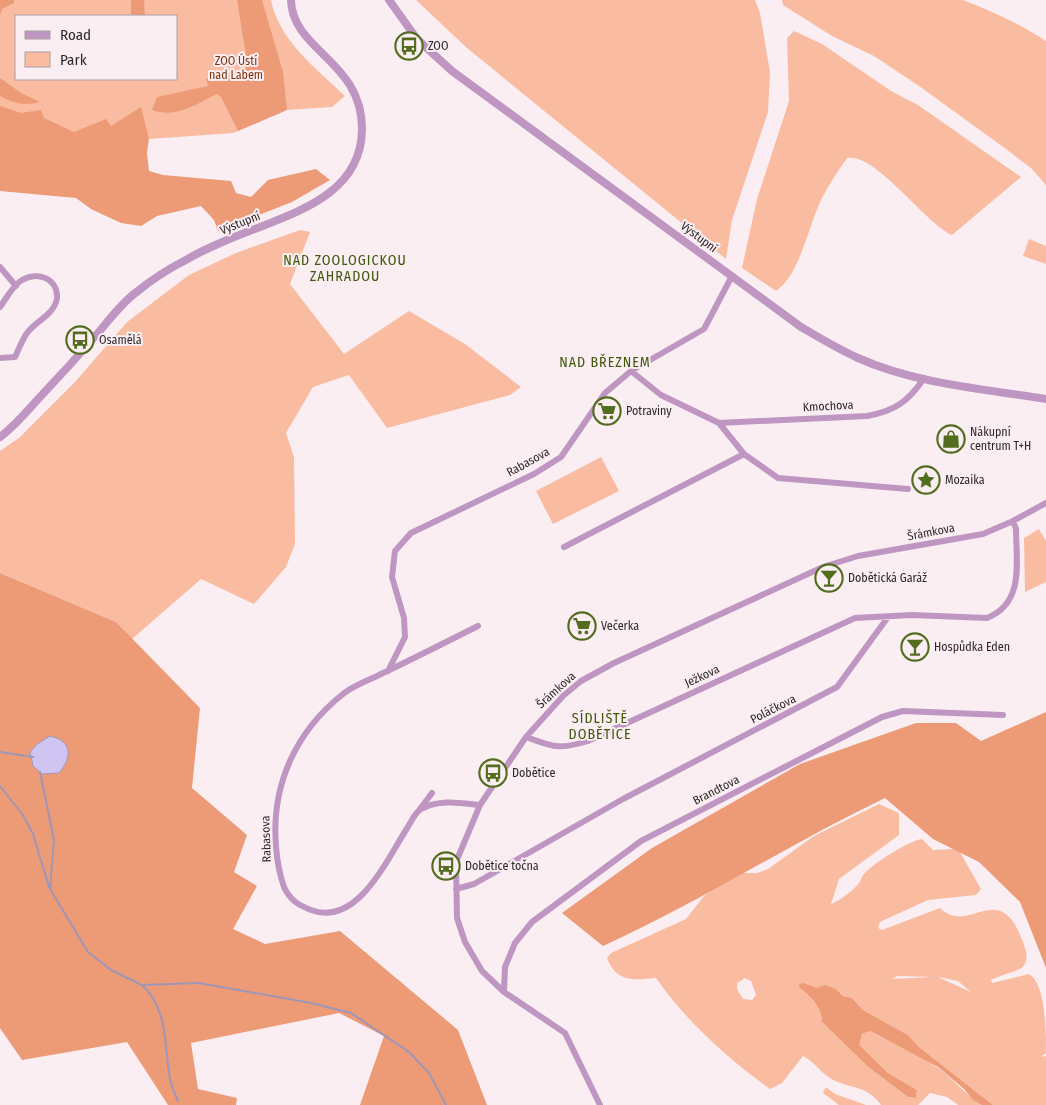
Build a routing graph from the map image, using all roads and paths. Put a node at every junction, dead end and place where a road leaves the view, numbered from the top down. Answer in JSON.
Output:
{"nodes":[{"id":1,"x":291,"y":0,"type":"edge"},
{"id":2,"x":389,"y":0,"type":"edge"},
{"id":3,"x":0,"y":267,"type":"edge"},
{"id":4,"x":732,"y":276,"type":"junction"},
{"id":5,"x":16,"y":286,"type":"junction"},
{"id":6,"x":0,"y":307,"type":"edge"},
{"id":7,"x":0,"y":358,"type":"edge"},
{"id":8,"x":631,"y":371,"type":"junction"},
{"id":9,"x":924,"y":378,"type":"junction"},
{"id":10,"x":1046,"y":399,"type":"edge"},
{"id":11,"x":719,"y":423,"type":"junction"},
{"id":12,"x":0,"y":437,"type":"edge"},
{"id":13,"x":744,"y":454,"type":"junction"},
{"id":14,"x":908,"y":489,"type":"dead end"},
{"id":15,"x":1046,"y":503,"type":"edge"},
{"id":16,"x":1013,"y":521,"type":"junction"},
{"id":17,"x":564,"y":547,"type":"dead end"},
{"id":18,"x":888,"y":617,"type":"junction"},
{"id":19,"x":478,"y":626,"type":"dead end"},
{"id":20,"x":388,"y":671,"type":"junction"},
{"id":21,"x":1003,"y":716,"type":"dead end"},
{"id":22,"x":526,"y":737,"type":"junction"},
{"id":23,"x":432,"y":793,"type":"dead end"},
{"id":24,"x":480,"y":805,"type":"junction"},
{"id":25,"x":419,"y":810,"type":"junction"},
{"id":26,"x":444,"y":860,"type":"dead end"},
{"id":27,"x":456,"y":862,"type":"junction"},
{"id":28,"x":456,"y":889,"type":"junction"},
{"id":29,"x":504,"y":992,"type":"junction"},
{"id":30,"x":600,"y":1105,"type":"edge"}],
"edges":[{"from":1,"to":12,"type":"street","name":"Výstupní"},
{"from":2,"to":4,"type":"street","name":"Výstupní"},
{"from":3,"to":5,"type":"street"},
{"from":4,"to":8,"type":"street","name":"Rabasova"},
{"from":4,"to":9,"type":"street","name":"Výstupní"},
{"from":5,"to":6,"type":"street"},
{"from":5,"to":7,"type":"street"},
{"from":8,"to":11,"type":"street","name":"Kmochova"},
{"from":8,"to":20,"type":"street","name":"Rabasova"},
{"from":9,"to":10,"type":"street","name":"Výstupní"},
{"from":9,"to":11,"type":"street","name":"Kmochova"},
{"from":11,"to":13,"type":"street","name":"Kmochova"},
{"from":13,"to":14,"type":"street","name":"Kmochova"},
{"from":13,"to":17,"type":"street"},
{"from":15,"to":16,"type":"street","name":"Šrámkova"},
{"from":16,"to":18,"type":"street"},
{"from":16,"to":22,"type":"street","name":"Šrámkova"},
{"from":18,"to":22,"type":"street","name":"Ježkova"},
{"from":18,"to":28,"type":"street","name":"Poláčkova"},
{"from":19,"to":20,"type":"street","name":"Rabasova"},
{"from":20,"to":25,"type":"street","name":"Rabasova"},
{"from":21,"to":29,"type":"street","name":"Brandtova"},
{"from":22,"to":24,"type":"street","name":"Šrámkova"},
{"from":23,"to":25,"type":"street","name":"Rabasova"},
{"from":24,"to":25,"type":"street"},
{"from":24,"to":27,"type":"street","name":"Šrámkova"},
{"from":26,"to":27,"type":"street"},
{"from":27,"to":28,"type":"street","name":"Šrámkova"},
{"from":28,"to":29,"type":"street","name":"Šrámkova"},
{"from":29,"to":30,"type":"street","name":"Šrámkova"}]}
